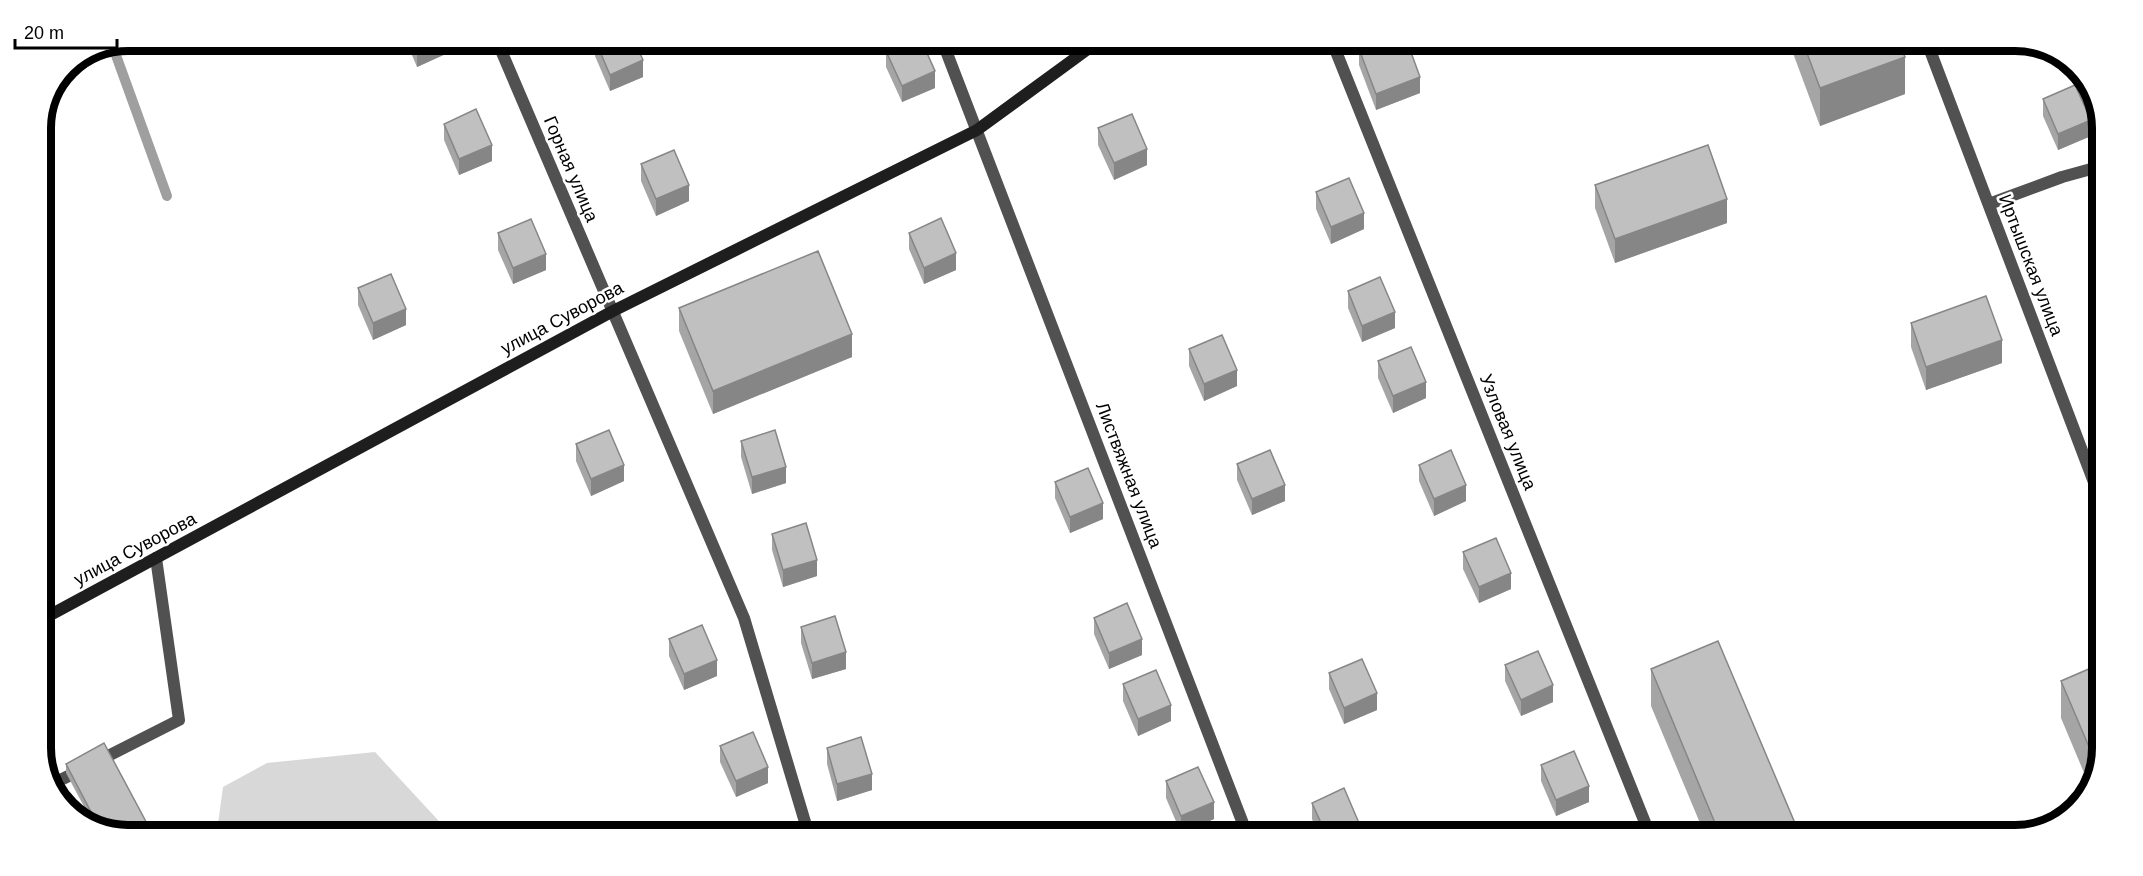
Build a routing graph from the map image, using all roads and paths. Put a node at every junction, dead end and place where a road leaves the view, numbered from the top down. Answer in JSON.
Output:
{"nodes":[{"id":1,"x":501,"y":51,"type":"edge"},
{"id":2,"x":946,"y":51,"type":"edge"},
{"id":3,"x":1085,"y":51,"type":"edge"},
{"id":4,"x":1336,"y":51,"type":"edge"},
{"id":5,"x":1930,"y":51,"type":"edge"},
{"id":6,"x":977,"y":130,"type":"junction"},
{"id":7,"x":2092,"y":169,"type":"edge"},
{"id":8,"x":1989,"y":204,"type":"junction"},
{"id":9,"x":612,"y":311,"type":"junction"},
{"id":10,"x":2092,"y":477,"type":"edge"},
{"id":11,"x":156,"y":558,"type":"junction"},
{"id":12,"x":51,"y":615,"type":"edge"},
{"id":13,"x":59,"y":781,"type":"edge"},
{"id":14,"x":806,"y":825,"type":"edge"},
{"id":15,"x":1244,"y":825,"type":"edge"},
{"id":16,"x":1646,"y":825,"type":"edge"}],
"edges":[{"from":1,"to":9,"type":"street","name":"Горная улица"},
{"from":2,"to":6,"type":"street","name":"Листвяжная улица"},
{"from":3,"to":6,"type":"street","name":"улица Суворова"},
{"from":4,"to":16,"type":"street","name":"Узловая улица"},
{"from":5,"to":8,"type":"street","name":"Иртышская улица"},
{"from":6,"to":9,"type":"street","name":"улица Суворова"},
{"from":6,"to":15,"type":"street","name":"Листвяжная улица"},
{"from":7,"to":8,"type":"street"},
{"from":8,"to":10,"type":"street","name":"Иртышская улица"},
{"from":9,"to":11,"type":"street","name":"улица Суворова"},
{"from":9,"to":14,"type":"street","name":"Горная улица"},
{"from":11,"to":12,"type":"street","name":"улица Суворова"},
{"from":11,"to":13,"type":"street"}]}
